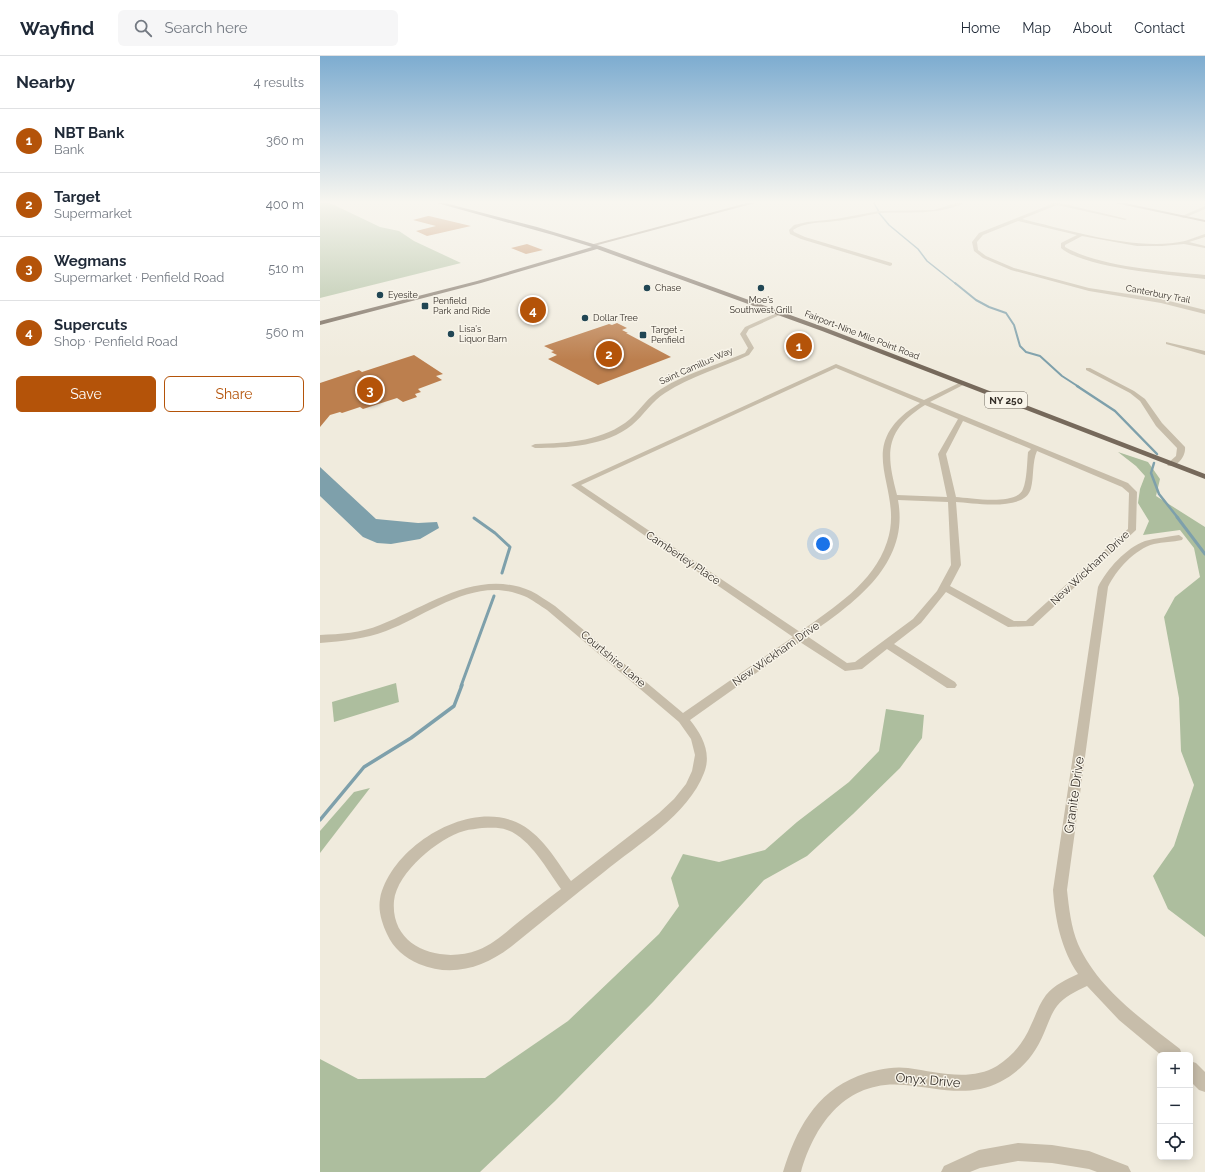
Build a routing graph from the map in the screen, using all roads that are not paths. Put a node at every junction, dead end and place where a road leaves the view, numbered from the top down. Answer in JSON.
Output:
{"nodes":[{"id":1,"x":562,"y":255,"type":"edge"},
{"id":2,"x":620,"y":255,"type":"edge"},
{"id":3,"x":861,"y":255,"type":"edge"},
{"id":4,"x":984,"y":255,"type":"edge"},
{"id":5,"x":1077,"y":255,"type":"edge"},
{"id":6,"x":890,"y":264,"type":"dead end"},
{"id":7,"x":1205,"y":277,"type":"edge"},
{"id":8,"x":1205,"y":312,"type":"edge"},
{"id":9,"x":781,"y":314,"type":"junction"},
{"id":10,"x":322,"y":322,"type":"edge"},
{"id":11,"x":1168,"y":343,"type":"dead end"},
{"id":12,"x":1205,"y":353,"type":"edge"},
{"id":13,"x":1088,"y":369,"type":"dead end"},
{"id":14,"x":963,"y":383,"type":"junction"},
{"id":15,"x":926,"y":402,"type":"junction"},
{"id":16,"x":962,"y":417,"type":"junction"},
{"id":17,"x":681,"y":436,"type":"joint"},
{"id":18,"x":535,"y":446,"type":"dead end"},
{"id":19,"x":1035,"y":449,"type":"junction"},
{"id":20,"x":1171,"y":464,"type":"junction"},
{"id":21,"x":1205,"y":477,"type":"edge"},
{"id":22,"x":893,"y":497,"type":"junction"},
{"id":23,"x":952,"y":500,"type":"junction"},
{"id":24,"x":1178,"y":538,"type":"dead end"},
{"id":25,"x":944,"y":587,"type":"junction"},
{"id":26,"x":799,"y":637,"type":"junction"},
{"id":27,"x":320,"y":638,"type":"edge"},
{"id":28,"x":887,"y":644,"type":"junction"},
{"id":29,"x":951,"y":685,"type":"dead end"},
{"id":30,"x":683,"y":719,"type":"junction"},
{"id":31,"x":570,"y":890,"type":"junction"},
{"id":32,"x":1089,"y":976,"type":"junction"},
{"id":33,"x":1170,"y":1052,"type":"edge"},
{"id":34,"x":1193,"y":1072,"type":"edge"},
{"id":35,"x":1205,"y":1084,"type":"edge"},
{"id":36,"x":792,"y":1172,"type":"edge"},
{"id":37,"x":950,"y":1172,"type":"edge"},
{"id":38,"x":1122,"y":1172,"type":"edge"}],
"edges":[{"from":1,"to":10,"type":"main road"},
{"from":2,"to":9,"type":"main road","name":"Fairport-Nine Mile Point Road","number":"NY 250"},
{"from":3,"to":6,"type":"street"},
{"from":4,"to":8,"type":"street","name":"Canterbury Trail"},
{"from":5,"to":7,"type":"street"},
{"from":9,"to":14,"type":"main road","name":"Fairport-Nine Mile Point Road","number":"NY 250"},
{"from":9,"to":18,"type":"street","name":"Saint Camillus Way"},
{"from":11,"to":12,"type":"street"},
{"from":13,"to":20,"type":"street"},
{"from":14,"to":15,"type":"street","name":"New Wickham Drive"},
{"from":14,"to":20,"type":"main road","name":"Fairport-Nine Mile Point Road","number":"NY 250"},
{"from":15,"to":16,"type":"street","name":"New Wickham Drive"},
{"from":15,"to":17,"type":"street","name":"New Wickham Drive"},
{"from":15,"to":22,"type":"street","name":"New Wickham Drive"},
{"from":16,"to":19,"type":"street","name":"New Wickham Drive"},
{"from":16,"to":23,"type":"street","name":"Camberley Place"},
{"from":17,"to":26,"type":"street","name":"Camberley Place"},
{"from":19,"to":23,"type":"street"},
{"from":19,"to":25,"type":"street","name":"New Wickham Drive"},
{"from":20,"to":21,"type":"main road","name":"Fairport-Nine Mile Point Road","number":"NY 250"},
{"from":22,"to":23,"type":"street"},
{"from":22,"to":26,"type":"street","name":"New Wickham Drive"},
{"from":23,"to":25,"type":"street","name":"Camberley Place"},
{"from":24,"to":32,"type":"street","name":"Granite Drive"},
{"from":25,"to":28,"type":"street","name":"Camberley Place"},
{"from":26,"to":28,"type":"street","name":"Camberley Place"},
{"from":26,"to":30,"type":"street","name":"New Wickham Drive"},
{"from":27,"to":30,"type":"street","name":"Courtshire Lane"},
{"from":28,"to":29,"type":"street"},
{"from":30,"to":31,"type":"street","name":"Courtshire Lane"},
{"from":31,"to":31,"type":"street","name":"Courtshire Lane"},
{"from":32,"to":33,"type":"street","name":"Granite Drive"},
{"from":32,"to":36,"type":"street","name":"Onyx Drive"},
{"from":34,"to":35,"type":"street"},
{"from":37,"to":38,"type":"street"}]}
